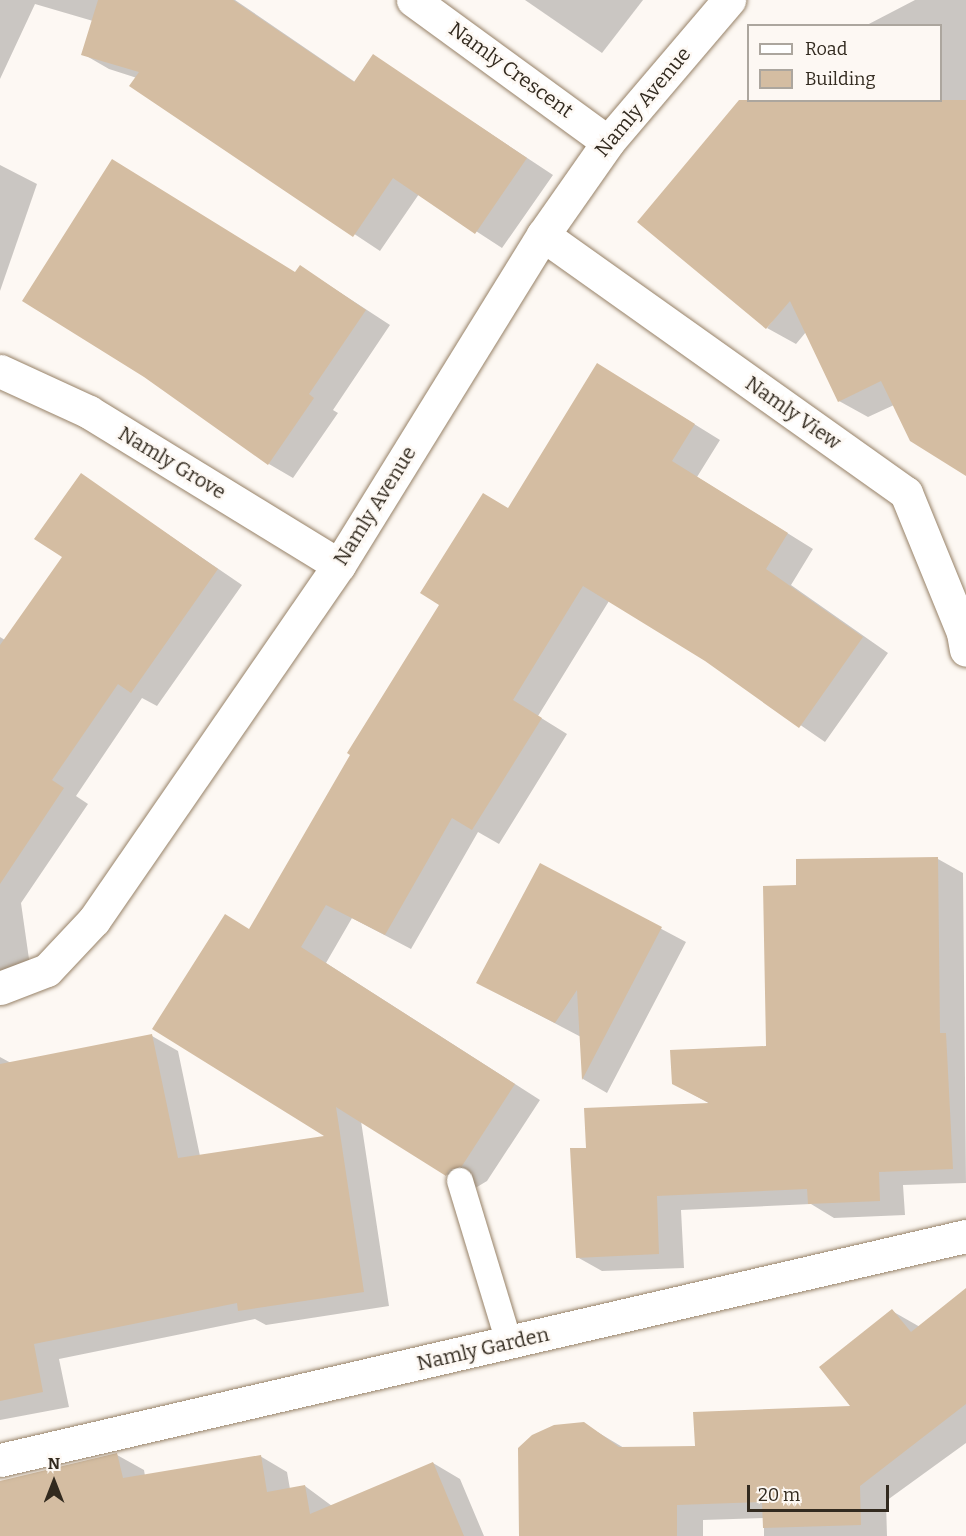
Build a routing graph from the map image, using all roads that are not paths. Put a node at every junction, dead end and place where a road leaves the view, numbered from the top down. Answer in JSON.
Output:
{"nodes":[{"id":1,"x":413,"y":0,"type":"edge"},
{"id":2,"x":729,"y":0,"type":"edge"},
{"id":3,"x":608,"y":142,"type":"junction"},
{"id":4,"x":543,"y":235,"type":"junction"},
{"id":5,"x":0,"y":371,"type":"edge"},
{"id":6,"x":339,"y":565,"type":"junction"},
{"id":7,"x":966,"y":650,"type":"edge"},
{"id":8,"x":0,"y":988,"type":"edge"},
{"id":9,"x":460,"y":1181,"type":"dead end"},
{"id":10,"x":966,"y":1236,"type":"edge"},
{"id":11,"x":509,"y":1342,"type":"junction"},
{"id":12,"x":0,"y":1460,"type":"edge"}],
"edges":[{"from":1,"to":3,"type":"street","name":"Namly Crescent"},
{"from":2,"to":3,"type":"street","name":"Namly Avenue"},
{"from":3,"to":4,"type":"street","name":"Namly Avenue"},
{"from":4,"to":6,"type":"street","name":"Namly Avenue"},
{"from":4,"to":7,"type":"street","name":"Namly View"},
{"from":5,"to":6,"type":"street","name":"Namly Grove"},
{"from":6,"to":8,"type":"street","name":"Namly Avenue"},
{"from":9,"to":11,"type":"lane"},
{"from":10,"to":11,"type":"street","name":"Namly Garden"},
{"from":11,"to":12,"type":"street","name":"Namly Garden"}]}
